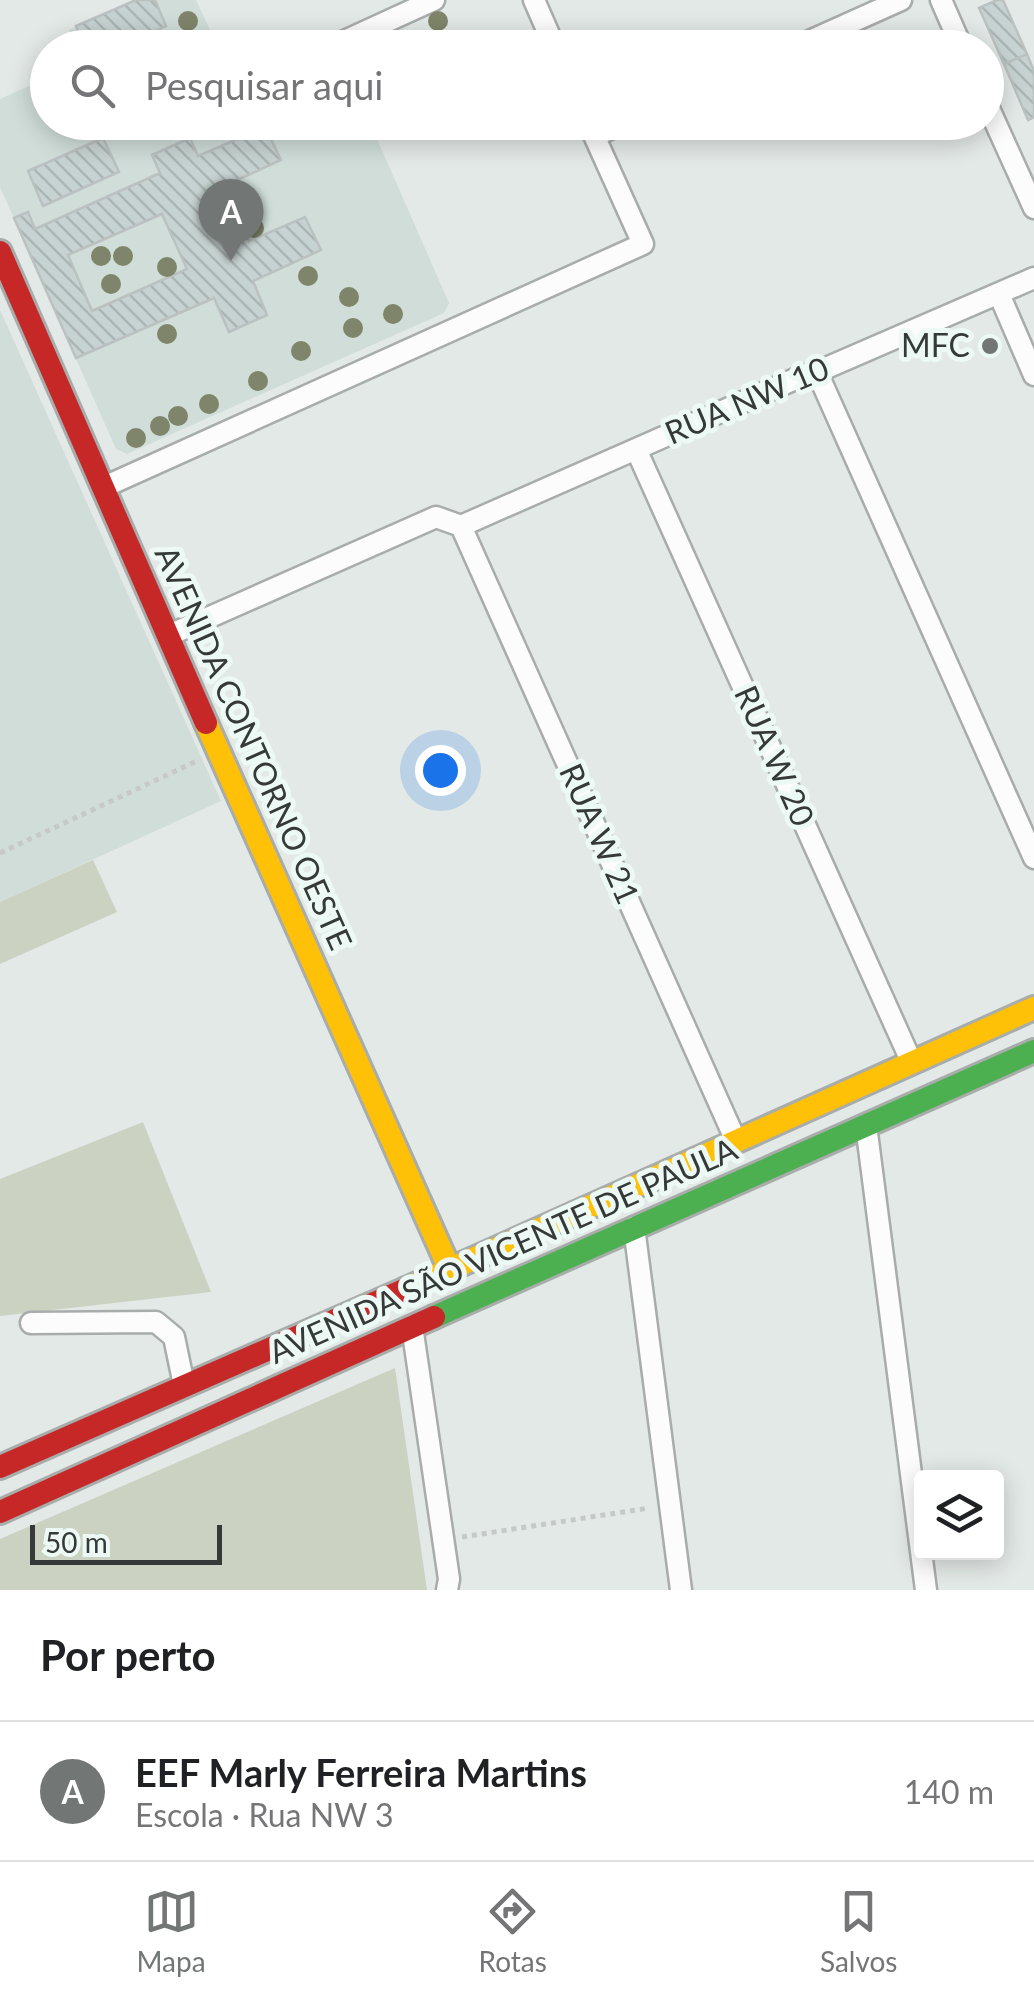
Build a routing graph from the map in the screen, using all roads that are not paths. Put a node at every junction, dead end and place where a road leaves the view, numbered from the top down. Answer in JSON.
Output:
{"nodes":[{"id":1,"x":434,"y":0,"type":"edge"},
{"id":2,"x":534,"y":0,"type":"edge"},
{"id":3,"x":902,"y":0,"type":"edge"},
{"id":4,"x":940,"y":0,"type":"edge"},
{"id":5,"x":368,"y":30,"type":"edge"},
{"id":6,"x":547,"y":30,"type":"edge"},
{"id":7,"x":834,"y":30,"type":"edge"},
{"id":8,"x":954,"y":30,"type":"edge"},
{"id":9,"x":597,"y":140,"type":"edge"},
{"id":10,"x":1003,"y":140,"type":"edge"},
{"id":11,"x":1034,"y":208,"type":"edge"},
{"id":12,"x":0,"y":252,"type":"edge"},
{"id":13,"x":1034,"y":278,"type":"edge"},
{"id":14,"x":998,"y":294,"type":"junction"},
{"id":15,"x":817,"y":372,"type":"junction"},
{"id":16,"x":1034,"y":375,"type":"edge"},
{"id":17,"x":636,"y":448,"type":"junction"},
{"id":18,"x":104,"y":487,"type":"junction"},
{"id":19,"x":461,"y":526,"type":"junction"},
{"id":20,"x":167,"y":636,"type":"junction"},
{"id":21,"x":1034,"y":858,"type":"edge"},
{"id":22,"x":1034,"y":1008,"type":"edge"},
{"id":23,"x":1034,"y":1050,"type":"edge"},
{"id":24,"x":912,"y":1063,"type":"junction"},
{"id":25,"x":866,"y":1125,"type":"junction"},
{"id":26,"x":736,"y":1141,"type":"junction"},
{"id":27,"x":634,"y":1227,"type":"junction"},
{"id":28,"x":450,"y":1270,"type":"junction"},
{"id":29,"x":31,"y":1324,"type":"dead end"},
{"id":30,"x":412,"y":1326,"type":"junction"},
{"id":31,"x":184,"y":1384,"type":"junction"},
{"id":32,"x":120,"y":1413,"type":"junction"},
{"id":33,"x":136,"y":1450,"type":"junction"},
{"id":34,"x":0,"y":1467,"type":"edge"},
{"id":35,"x":0,"y":1512,"type":"edge"},
{"id":36,"x":446,"y":1590,"type":"edge"},
{"id":37,"x":681,"y":1590,"type":"edge"},
{"id":38,"x":926,"y":1590,"type":"edge"}],
"edges":[{"from":1,"to":5,"type":"street"},
{"from":2,"to":6,"type":"street"},
{"from":3,"to":7,"type":"street"},
{"from":4,"to":8,"type":"street"},
{"from":9,"to":18,"type":"street"},
{"from":10,"to":11,"type":"street"},
{"from":12,"to":18,"type":"main road","name":"AVENIDA CONTORNO OESTE"},
{"from":13,"to":14,"type":"street","name":"RUA NW 10"},
{"from":14,"to":15,"type":"street","name":"RUA NW 10"},
{"from":14,"to":16,"type":"street"},
{"from":15,"to":17,"type":"street","name":"RUA NW 10"},
{"from":15,"to":21,"type":"street"},
{"from":17,"to":19,"type":"street","name":"RUA NW 10"},
{"from":17,"to":24,"type":"street","name":"RUA W 20"},
{"from":18,"to":20,"type":"main road","name":"AVENIDA CONTORNO OESTE"},
{"from":19,"to":20,"type":"street"},
{"from":19,"to":26,"type":"street","name":"RUA W 21"},
{"from":20,"to":28,"type":"main road","name":"AVENIDA CONTORNO OESTE"},
{"from":22,"to":24,"type":"main road","name":"AVENIDA SÃO VICENTE DE PAULA"},
{"from":23,"to":25,"type":"main road","name":"AVENIDA SÃO VICENTE DE PAULA"},
{"from":24,"to":26,"type":"main road","name":"AVENIDA SÃO VICENTE DE PAULA"},
{"from":25,"to":27,"type":"main road","name":"AVENIDA SÃO VICENTE DE PAULA"},
{"from":25,"to":38,"type":"street"},
{"from":26,"to":28,"type":"main road","name":"AVENIDA SÃO VICENTE DE PAULA"},
{"from":27,"to":30,"type":"main road","name":"AVENIDA SÃO VICENTE DE PAULA"},
{"from":27,"to":37,"type":"street"},
{"from":28,"to":31,"type":"main road","name":"AVENIDA SÃO VICENTE DE PAULA"},
{"from":29,"to":31,"type":"street"},
{"from":30,"to":33,"type":"main road","name":"AVENIDA SÃO VICENTE DE PAULA"},
{"from":30,"to":36,"type":"street"},
{"from":31,"to":32,"type":"main road","name":"AVENIDA SÃO VICENTE DE PAULA"},
{"from":32,"to":33,"type":"main road"},
{"from":32,"to":34,"type":"main road","name":"AVENIDA SÃO VICENTE DE PAULA"},
{"from":33,"to":35,"type":"main road","name":"AVENIDA SÃO VICENTE DE PAULA"}]}
